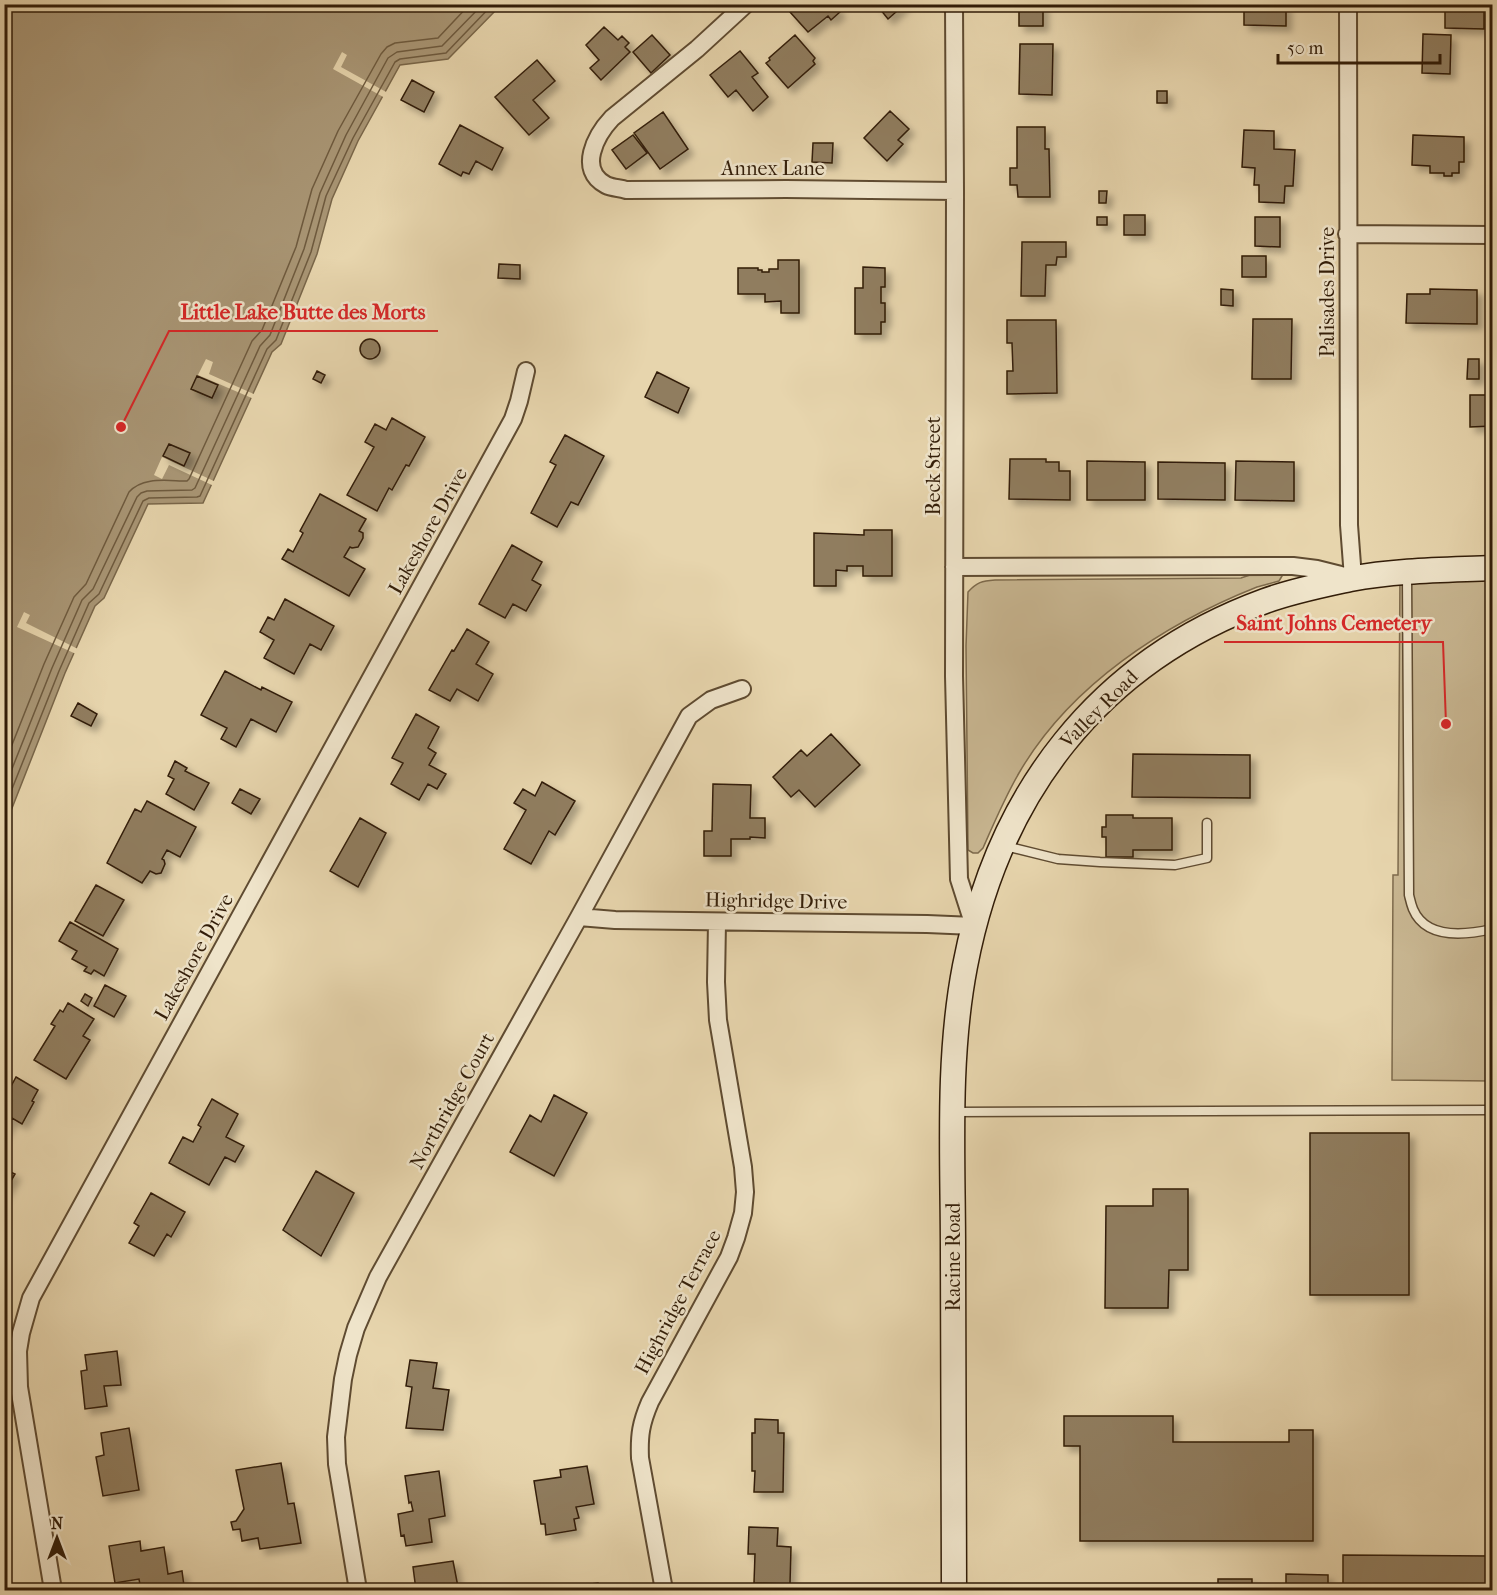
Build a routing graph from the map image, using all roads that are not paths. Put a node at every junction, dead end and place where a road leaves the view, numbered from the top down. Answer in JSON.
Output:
{"nodes":[{"id":1,"x":746,"y":4,"type":"edge"},
{"id":2,"x":954,"y":4,"type":"edge"},
{"id":3,"x":1348,"y":4,"type":"edge"},
{"id":4,"x":955,"y":191,"type":"junction"},
{"id":5,"x":1347,"y":234,"type":"junction"},
{"id":6,"x":1492,"y":235,"type":"edge"},
{"id":7,"x":526,"y":371,"type":"dead end"},
{"id":8,"x":954,"y":567,"type":"junction"},
{"id":9,"x":1492,"y":568,"type":"edge"},
{"id":10,"x":1407,"y":572,"type":"junction"},
{"id":11,"x":1353,"y":578,"type":"junction"},
{"id":12,"x":742,"y":689,"type":"dead end"},
{"id":13,"x":1207,"y":823,"type":"dead end"},
{"id":14,"x":1002,"y":845,"type":"junction"},
{"id":15,"x":579,"y":917,"type":"junction"},
{"id":16,"x":717,"y":922,"type":"junction"},
{"id":17,"x":974,"y":926,"type":"junction"},
{"id":18,"x":1492,"y":929,"type":"edge"},
{"id":19,"x":1492,"y":1110,"type":"edge"},
{"id":20,"x":953,"y":1112,"type":"junction"},
{"id":21,"x":53,"y":1590,"type":"edge"},
{"id":22,"x":358,"y":1590,"type":"edge"},
{"id":23,"x":664,"y":1590,"type":"edge"},
{"id":24,"x":954,"y":1590,"type":"edge"}],
"edges":[{"from":1,"to":4,"type":"street","name":"Annex Lane"},
{"from":2,"to":4,"type":"street","name":"Beck Street"},
{"from":3,"to":5,"type":"street","name":"Palisades Drive"},
{"from":4,"to":8,"type":"street","name":"Beck Street"},
{"from":5,"to":6,"type":"street"},
{"from":5,"to":11,"type":"street","name":"Palisades Drive"},
{"from":7,"to":21,"type":"street","name":"Lakeshore Drive"},
{"from":8,"to":11,"type":"street","name":"Valley Road"},
{"from":8,"to":17,"type":"street","name":"Beck Street"},
{"from":9,"to":10,"type":"main road","name":"Valley Road"},
{"from":10,"to":11,"type":"main road","name":"Valley Road"},
{"from":10,"to":18,"type":"lane"},
{"from":11,"to":14,"type":"main road","name":"Valley Road"},
{"from":12,"to":15,"type":"street","name":"Northridge Court"},
{"from":13,"to":14,"type":"lane"},
{"from":14,"to":17,"type":"main road","name":"Valley Road"},
{"from":15,"to":16,"type":"street","name":"Highridge Drive"},
{"from":15,"to":22,"type":"street","name":"Northridge Court"},
{"from":16,"to":17,"type":"street","name":"Highridge Drive"},
{"from":16,"to":23,"type":"street","name":"Highridge Terrace"},
{"from":17,"to":20,"type":"main road","name":"Racine Road"},
{"from":19,"to":20,"type":"lane"},
{"from":20,"to":24,"type":"main road","name":"Racine Road"}]}
